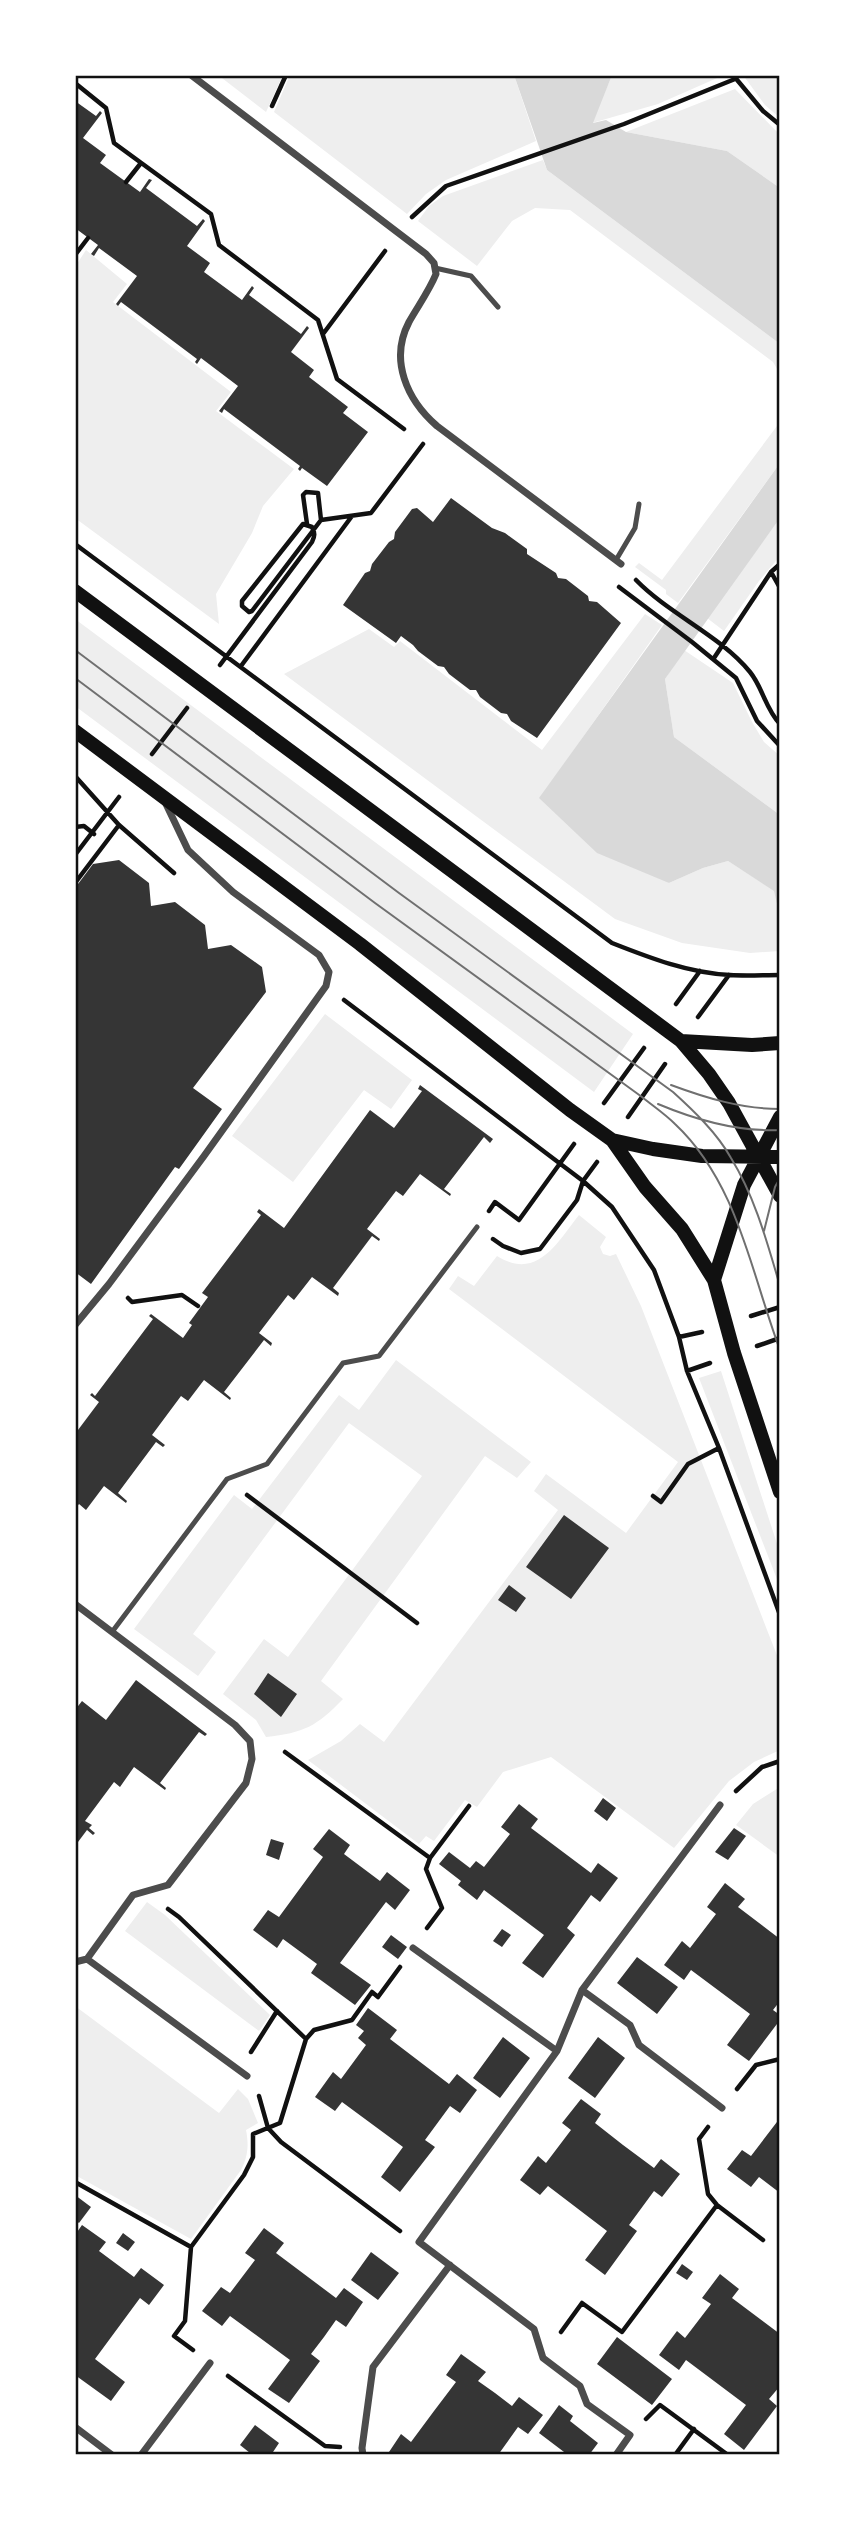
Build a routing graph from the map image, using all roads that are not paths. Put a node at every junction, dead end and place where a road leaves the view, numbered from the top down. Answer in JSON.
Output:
{"nodes":[{"id":1,"x":191,"y":75,"type":"edge"},
{"id":2,"x":435,"y":268,"type":"junction"},
{"id":3,"x":498,"y":307,"type":"dead end"},
{"id":4,"x":639,"y":504,"type":"dead end"},
{"id":5,"x":618,"y":562,"type":"joint"},
{"id":6,"x":75,"y":591,"type":"edge"},
{"id":7,"x":75,"y":731,"type":"edge"},
{"id":8,"x":163,"y":796,"type":"junction"},
{"id":9,"x":681,"y":1041,"type":"junction"},
{"id":10,"x":780,"y":1043,"type":"edge"},
{"id":11,"x":780,"y":1117,"type":"edge"},
{"id":12,"x":612,"y":1140,"type":"junction"},
{"id":13,"x":757,"y":1157,"type":"junction"},
{"id":14,"x":780,"y":1157,"type":"edge"},
{"id":15,"x":780,"y":1196,"type":"edge"},
{"id":16,"x":477,"y":1227,"type":"road end"},
{"id":17,"x":714,"y":1280,"type":"junction"},
{"id":18,"x":75,"y":1325,"type":"edge"},
{"id":19,"x":780,"y":1492,"type":"edge"},
{"id":20,"x":75,"y":1604,"type":"edge"},
{"id":21,"x":112,"y":1632,"type":"junction"},
{"id":22,"x":720,"y":1805,"type":"road end"},
{"id":23,"x":413,"y":1948,"type":"road end"},
{"id":24,"x":88,"y":1959,"type":"junction"},
{"id":25,"x":75,"y":1962,"type":"edge"},
{"id":26,"x":582,"y":1990,"type":"junction"},
{"id":27,"x":558,"y":2051,"type":"junction"},
{"id":28,"x":247,"y":2076,"type":"road end"},
{"id":29,"x":722,"y":2108,"type":"road end"},
{"id":30,"x":450,"y":2265,"type":"junction"},
{"id":31,"x":210,"y":2362,"type":"road end"},
{"id":32,"x":75,"y":2427,"type":"edge"},
{"id":33,"x":362,"y":2452,"type":"edge"},
{"id":34,"x":112,"y":2455,"type":"edge"},
{"id":35,"x":141,"y":2455,"type":"edge"},
{"id":36,"x":616,"y":2455,"type":"edge"}],
"edges":[{"from":1,"to":2,"type":"street"},
{"from":2,"to":3,"type":"lane"},
{"from":2,"to":5,"type":"street"},
{"from":4,"to":5,"type":"lane"},
{"from":6,"to":9,"type":"main road"},
{"from":7,"to":8,"type":"main road"},
{"from":8,"to":12,"type":"main road"},
{"from":8,"to":18,"type":"street"},
{"from":9,"to":10,"type":"main road"},
{"from":9,"to":13,"type":"main road"},
{"from":11,"to":13,"type":"main road"},
{"from":12,"to":13,"type":"main road"},
{"from":12,"to":17,"type":"main road"},
{"from":13,"to":14,"type":"main road"},
{"from":13,"to":15,"type":"main road"},
{"from":13,"to":17,"type":"main road"},
{"from":16,"to":21,"type":"lane"},
{"from":17,"to":19,"type":"main road"},
{"from":20,"to":21,"type":"street"},
{"from":21,"to":24,"type":"street"},
{"from":22,"to":26,"type":"street"},
{"from":23,"to":27,"type":"street"},
{"from":24,"to":25,"type":"street"},
{"from":24,"to":28,"type":"street"},
{"from":26,"to":27,"type":"street"},
{"from":26,"to":29,"type":"street"},
{"from":27,"to":30,"type":"street"},
{"from":30,"to":33,"type":"street"},
{"from":30,"to":36,"type":"street"},
{"from":31,"to":35,"type":"street"},
{"from":32,"to":34,"type":"street"}]}
